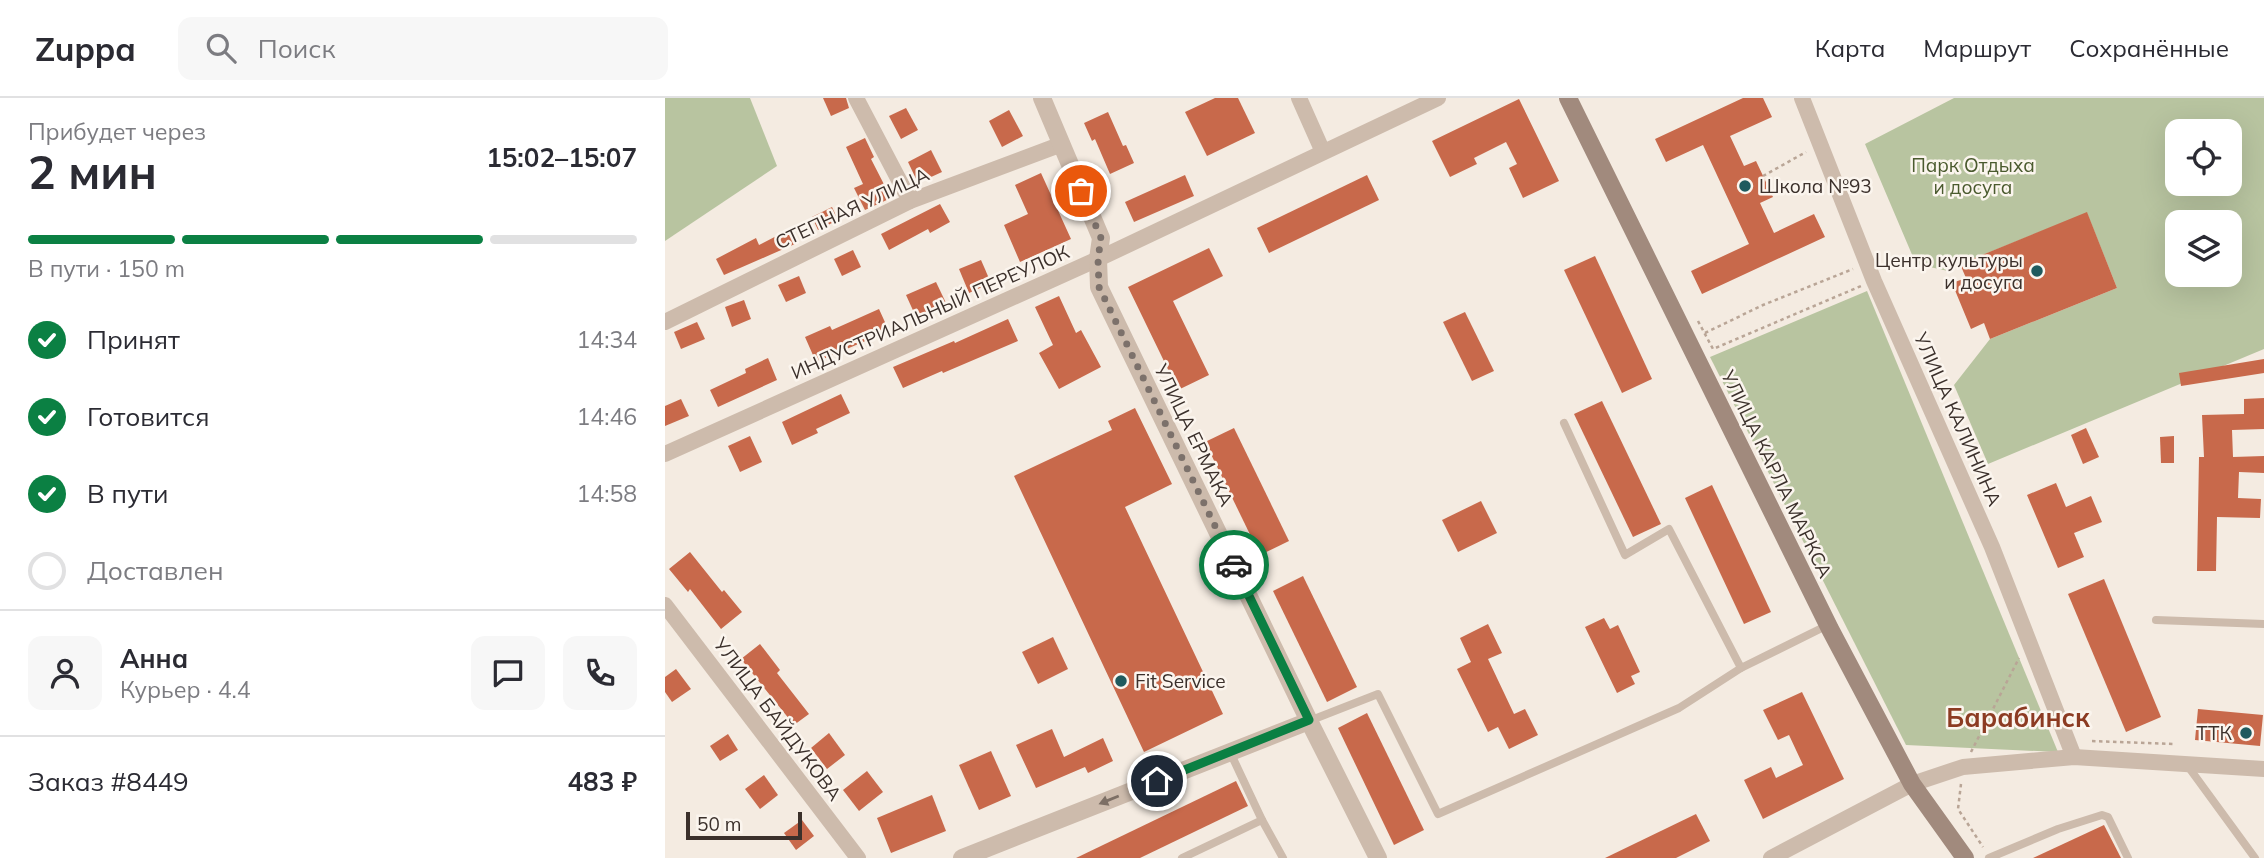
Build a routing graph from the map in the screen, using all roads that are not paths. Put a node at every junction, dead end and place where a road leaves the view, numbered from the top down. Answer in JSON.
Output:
{"nodes":[{"id":1,"x":856,"y":98,"type":"edge"},
{"id":2,"x":1042,"y":98,"type":"edge"},
{"id":3,"x":1300,"y":98,"type":"edge"},
{"id":4,"x":1439,"y":98,"type":"edge"},
{"id":5,"x":1568,"y":98,"type":"edge"},
{"id":6,"x":1802,"y":98,"type":"edge"},
{"id":7,"x":1062,"y":144,"type":"junction"},
{"id":8,"x":1323,"y":152,"type":"junction"},
{"id":9,"x":910,"y":201,"type":"junction"},
{"id":10,"x":1098,"y":259,"type":"junction"},
{"id":11,"x":665,"y":322,"type":"edge"},
{"id":12,"x":1564,"y":423,"type":"dead end"},
{"id":13,"x":665,"y":454,"type":"edge"},
{"id":14,"x":665,"y":605,"type":"edge"},
{"id":15,"x":2156,"y":620,"type":"dead end"},
{"id":16,"x":2264,"y":624,"type":"edge"},
{"id":17,"x":1828,"y":625,"type":"junction"},
{"id":18,"x":1741,"y":668,"type":"junction"},
{"id":19,"x":1309,"y":720,"type":"junction"},
{"id":20,"x":2071,"y":750,"type":"junction"},
{"id":21,"x":1230,"y":752,"type":"junction"},
{"id":22,"x":2187,"y":765,"type":"junction"},
{"id":23,"x":2264,"y":769,"type":"edge"},
{"id":24,"x":1912,"y":783,"type":"junction"},
{"id":25,"x":1262,"y":820,"type":"junction"},
{"id":26,"x":858,"y":858,"type":"edge"},
{"id":27,"x":962,"y":858,"type":"edge"},
{"id":28,"x":1181,"y":858,"type":"edge"},
{"id":29,"x":1283,"y":858,"type":"edge"},
{"id":30,"x":1378,"y":858,"type":"edge"},
{"id":31,"x":1771,"y":858,"type":"edge"},
{"id":32,"x":1965,"y":858,"type":"edge"},
{"id":33,"x":1990,"y":858,"type":"edge"},
{"id":34,"x":2128,"y":858,"type":"edge"},
{"id":35,"x":2255,"y":858,"type":"edge"}],
"edges":[{"from":1,"to":9,"type":"street"},
{"from":2,"to":7,"type":"street","name":"УЛИЦА ЕРМАКА"},
{"from":3,"to":8,"type":"street"},
{"from":4,"to":8,"type":"street","name":"ИНДУСТРИАЛЬНЫЙ ПЕРЕУЛОК"},
{"from":5,"to":17,"type":"main road","name":"УЛИЦА КАРЛА МАРКСА"},
{"from":6,"to":20,"type":"street","name":"УЛИЦА КАЛИНИНА"},
{"from":7,"to":9,"type":"street","name":"СТЕПНАЯ УЛИЦА"},
{"from":7,"to":10,"type":"street","name":"УЛИЦА ЕРМАКА"},
{"from":8,"to":10,"type":"street","name":"ИНДУСТРИАЛЬНЫЙ ПЕРЕУЛОК"},
{"from":9,"to":11,"type":"street","name":"СТЕПНАЯ УЛИЦА"},
{"from":10,"to":13,"type":"street","name":"ИНДУСТРИАЛЬНЫЙ ПЕРЕУЛОК"},
{"from":10,"to":19,"type":"street","name":"УЛИЦА ЕРМАКА"},
{"from":12,"to":18,"type":"lane"},
{"from":14,"to":26,"type":"street","name":"УЛИЦА БАЙДУКОВА"},
{"from":15,"to":16,"type":"lane"},
{"from":17,"to":18,"type":"lane"},
{"from":17,"to":24,"type":"main road","name":"УЛИЦА КАРЛА МАРКСА"},
{"from":18,"to":19,"type":"lane"},
{"from":19,"to":21,"type":"street"},
{"from":19,"to":30,"type":"street","name":"УЛИЦА ЕРМАКА"},
{"from":20,"to":22,"type":"street"},
{"from":20,"to":24,"type":"street"},
{"from":21,"to":25,"type":"lane"},
{"from":21,"to":27,"type":"street","one_way":true},
{"from":22,"to":23,"type":"street"},
{"from":22,"to":35,"type":"lane"},
{"from":24,"to":31,"type":"street"},
{"from":24,"to":32,"type":"main road","name":"УЛИЦА КАРЛА МАРКСА"},
{"from":25,"to":28,"type":"lane"},
{"from":25,"to":29,"type":"lane"},
{"from":33,"to":34,"type":"lane"}]}
